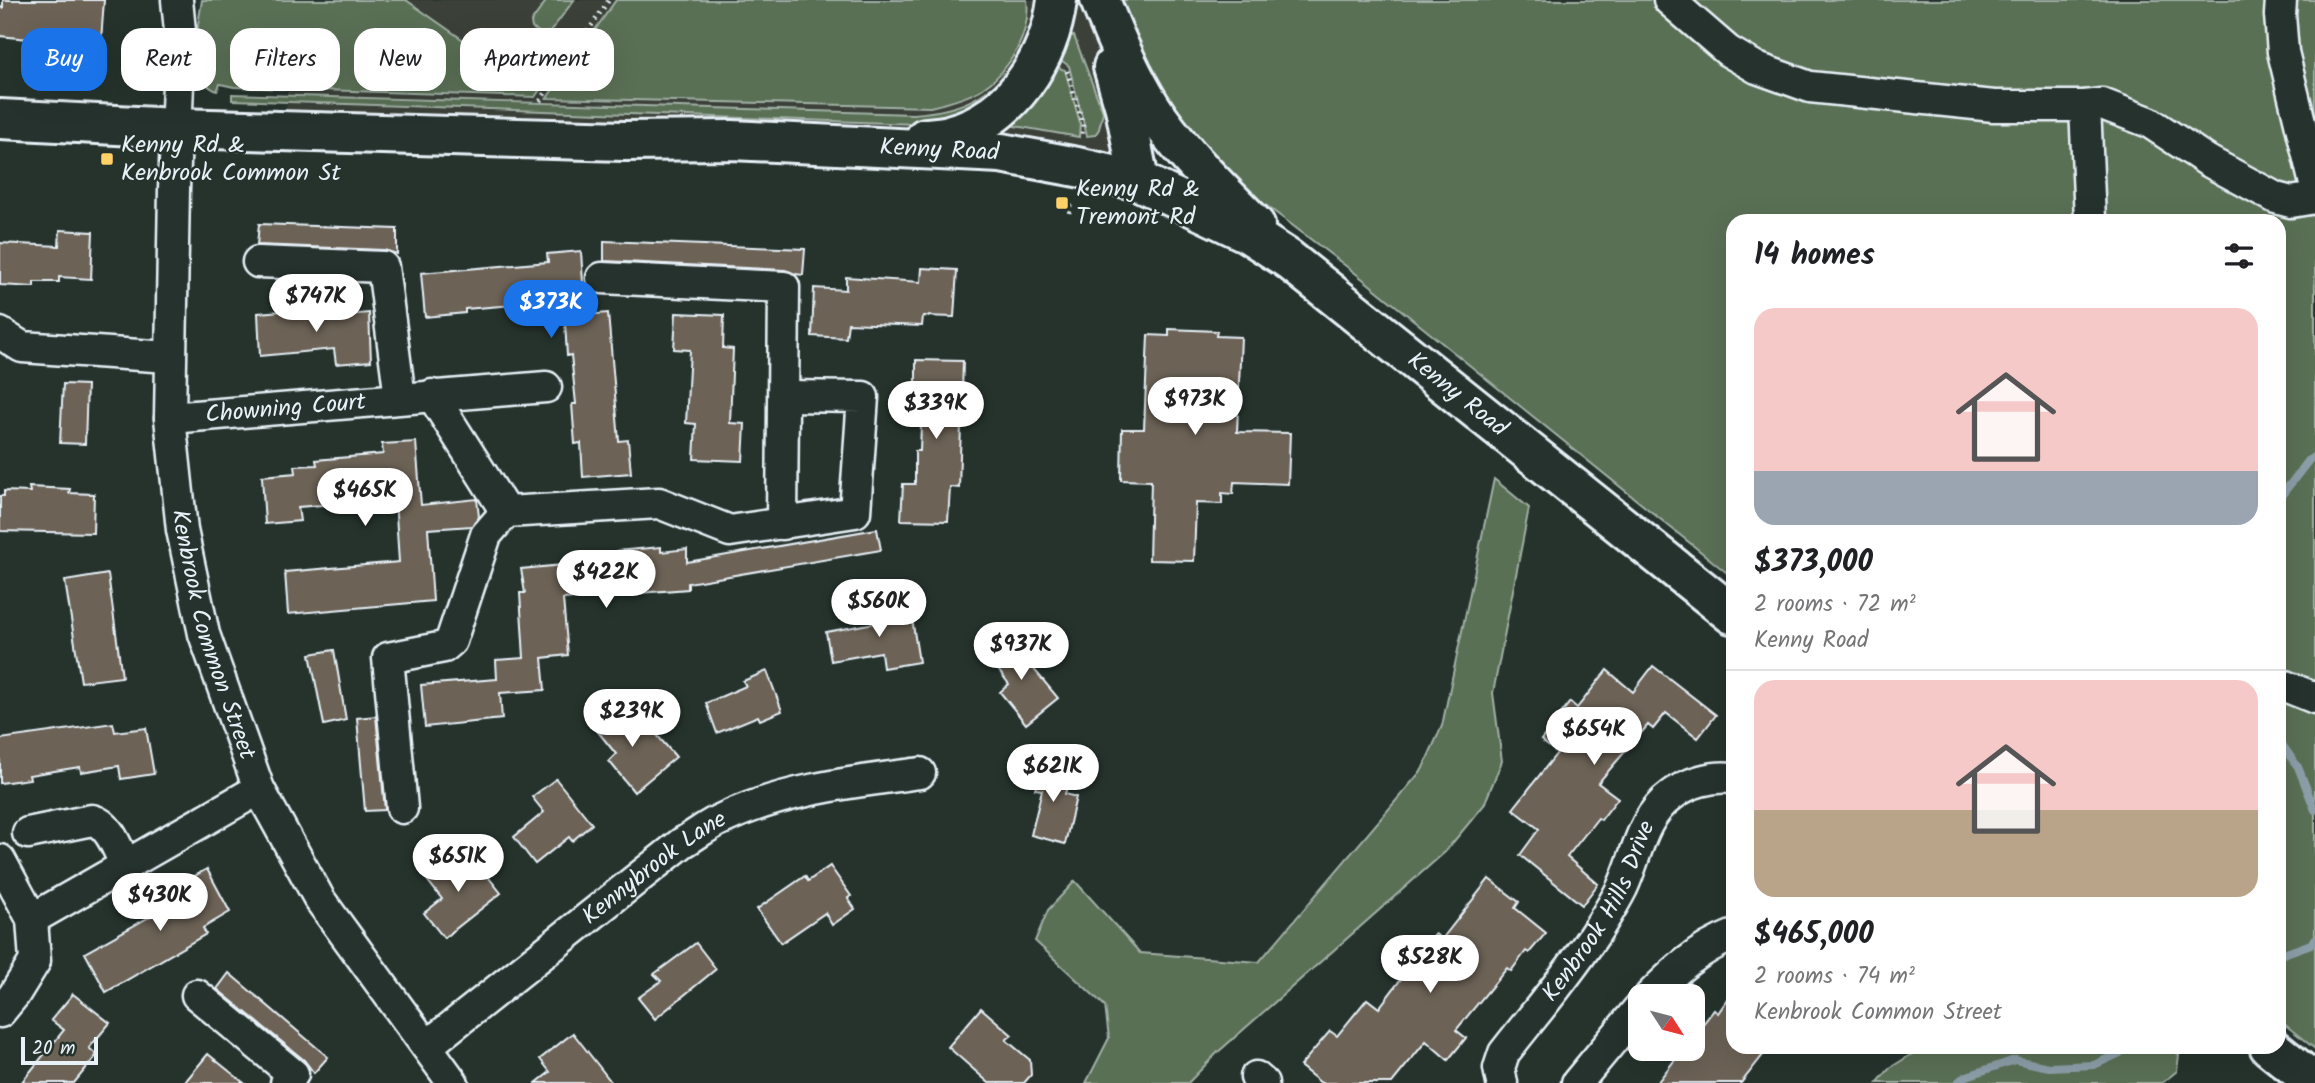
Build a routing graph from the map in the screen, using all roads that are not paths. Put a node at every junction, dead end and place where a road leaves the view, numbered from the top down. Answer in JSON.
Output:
{"nodes":[{"id":1,"x":177,"y":0,"type":"edge"},
{"id":2,"x":1057,"y":0,"type":"edge"},
{"id":3,"x":1088,"y":0,"type":"edge"},
{"id":4,"x":1100,"y":0,"type":"edge"},
{"id":5,"x":1669,"y":0,"type":"edge"},
{"id":6,"x":2281,"y":0,"type":"edge"},
{"id":7,"x":2085,"y":106,"type":"junction"},
{"id":8,"x":0,"y":119,"type":"edge"},
{"id":9,"x":176,"y":128,"type":"junction"},
{"id":10,"x":872,"y":146,"type":"junction"},
{"id":11,"x":1139,"y":181,"type":"junction"},
{"id":12,"x":2315,"y":184,"type":"edge"},
{"id":13,"x":2315,"y":198,"type":"edge"},
{"id":14,"x":2090,"y":214,"type":"edge"},
{"id":15,"x":1288,"y":259,"type":"junction"},
{"id":16,"x":258,"y":262,"type":"dead end"},
{"id":17,"x":602,"y":278,"type":"dead end"},
{"id":18,"x":0,"y":333,"type":"edge"},
{"id":19,"x":169,"y":357,"type":"junction"},
{"id":20,"x":546,"y":387,"type":"dead end"},
{"id":21,"x":432,"y":395,"type":"junction"},
{"id":22,"x":784,"y":396,"type":"junction"},
{"id":23,"x":400,"y":398,"type":"junction"},
{"id":24,"x":170,"y":418,"type":"junction"},
{"id":25,"x":506,"y":512,"type":"junction"},
{"id":26,"x":782,"y":524,"type":"junction"},
{"id":27,"x":1726,"y":609,"type":"edge"},
{"id":28,"x":2286,"y":686,"type":"edge"},
{"id":29,"x":2315,"y":698,"type":"edge"},
{"id":30,"x":920,"y":773,"type":"dead end"},
{"id":31,"x":1726,"y":778,"type":"edge"},
{"id":32,"x":259,"y":789,"type":"junction"},
{"id":33,"x":402,"y":807,"type":"dead end"},
{"id":34,"x":28,"y":833,"type":"dead end"},
{"id":35,"x":0,"y":860,"type":"edge"},
{"id":36,"x":126,"y":866,"type":"junction"},
{"id":37,"x":32,"y":919,"type":"junction"},
{"id":38,"x":1726,"y":939,"type":"edge"},
{"id":39,"x":1662,"y":984,"type":"edge"},
{"id":40,"x":197,"y":995,"type":"dead end"},
{"id":41,"x":0,"y":1012,"type":"edge"},
{"id":42,"x":1628,"y":1021,"type":"edge"},
{"id":43,"x":427,"y":1046,"type":"junction"},
{"id":44,"x":2279,"y":1054,"type":"edge"},
{"id":45,"x":286,"y":1083,"type":"edge"},
{"id":46,"x":453,"y":1083,"type":"edge"},
{"id":47,"x":1502,"y":1083,"type":"edge"},
{"id":48,"x":1577,"y":1083,"type":"edge"},
{"id":49,"x":2315,"y":1083,"type":"edge"}],
"edges":[{"from":1,"to":9,"type":"street","name":"Kenbrook Common Street"},
{"from":2,"to":10,"type":"main road"},
{"from":3,"to":11,"type":"main road"},
{"from":4,"to":15,"type":"main road"},
{"from":5,"to":7,"type":"street"},
{"from":6,"to":12,"type":"street"},
{"from":7,"to":13,"type":"street"},
{"from":7,"to":14,"type":"street"},
{"from":8,"to":9,"type":"main road","name":"Kenny Road"},
{"from":9,"to":10,"type":"main road","name":"Kenny Road"},
{"from":9,"to":19,"type":"street","name":"Kenbrook Common Street"},
{"from":10,"to":11,"type":"main road","name":"Kenny Road"},
{"from":11,"to":15,"type":"main road","name":"Kenny Road"},
{"from":15,"to":27,"type":"main road","name":"Kenny Road"},
{"from":16,"to":23,"type":"street","name":"Chowning Court"},
{"from":17,"to":22,"type":"street"},
{"from":18,"to":19,"type":"street"},
{"from":19,"to":24,"type":"street","name":"Kenbrook Common Street"},
{"from":20,"to":21,"type":"street","name":"Chowning Court"},
{"from":21,"to":23,"type":"street","name":"Chowning Court"},
{"from":21,"to":25,"type":"street"},
{"from":22,"to":26,"type":"street"},
{"from":22,"to":26,"type":"street"},
{"from":23,"to":24,"type":"street","name":"Chowning Court"},
{"from":24,"to":32,"type":"street","name":"Kenbrook Common Street"},
{"from":25,"to":26,"type":"street"},
{"from":25,"to":33,"type":"street"},
{"from":28,"to":29,"type":"street"},
{"from":30,"to":43,"type":"street","name":"Kennybrook Lane"},
{"from":31,"to":47,"type":"street","name":"Kenbrook Hills Drive"},
{"from":32,"to":36,"type":"street"},
{"from":32,"to":43,"type":"street","name":"Kenbrook Common Street"},
{"from":34,"to":36,"type":"street"},
{"from":35,"to":37,"type":"street"},
{"from":36,"to":37,"type":"street"},
{"from":37,"to":41,"type":"street"},
{"from":38,"to":39,"type":"street"},
{"from":40,"to":45,"type":"street"},
{"from":42,"to":48,"type":"street"},
{"from":43,"to":46,"type":"street","name":"Kenbrook Common Street"},
{"from":44,"to":49,"type":"main road"}]}
